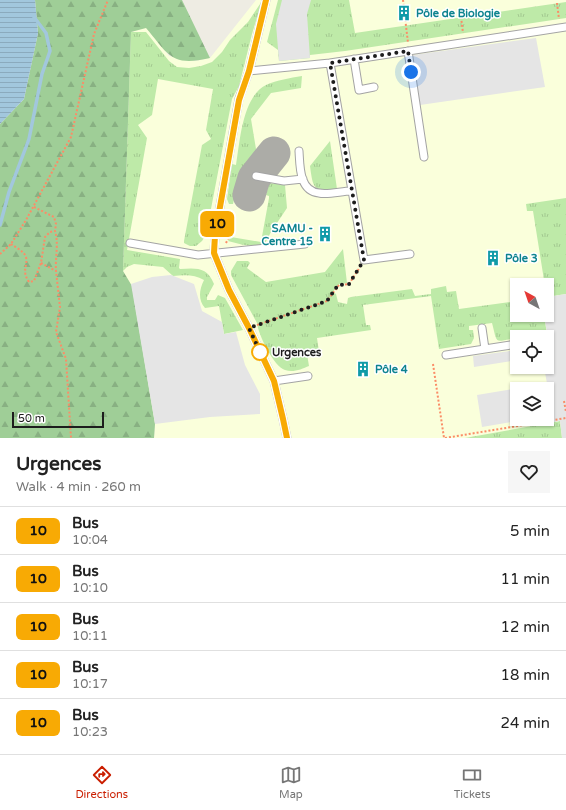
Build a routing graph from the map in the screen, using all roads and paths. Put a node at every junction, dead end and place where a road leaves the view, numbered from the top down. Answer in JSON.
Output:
{"nodes":[{"id":1,"x":108,"y":0,"type":"edge"},
{"id":2,"x":266,"y":0,"type":"edge"},
{"id":3,"x":403,"y":0,"type":"edge"},
{"id":4,"x":557,"y":3,"type":"dead end"},
{"id":5,"x":461,"y":17,"type":"dead end"},
{"id":6,"x":563,"y":27,"type":"edge"},
{"id":7,"x":465,"y":42,"type":"junction"},
{"id":8,"x":408,"y":51,"type":"junction"},
{"id":9,"x":354,"y":59,"type":"junction"},
{"id":10,"x":330,"y":63,"type":"junction"},
{"id":11,"x":249,"y":71,"type":"junction"},
{"id":12,"x":374,"y":87,"type":"dead end"},
{"id":13,"x":299,"y":151,"type":"dead end"},
{"id":14,"x":424,"y":157,"type":"dead end"},
{"id":15,"x":256,"y":176,"type":"dead end"},
{"id":16,"x":303,"y":179,"type":"junction"},
{"id":17,"x":351,"y":191,"type":"junction"},
{"id":18,"x":33,"y":207,"type":"junction"},
{"id":19,"x":55,"y":231,"type":"junction"},
{"id":20,"x":130,"y":243,"type":"dead end"},
{"id":21,"x":11,"y":244,"type":"junction"},
{"id":22,"x":305,"y":244,"type":"dead end"},
{"id":23,"x":214,"y":253,"type":"junction"},
{"id":24,"x":0,"y":254,"type":"edge"},
{"id":25,"x":410,"y":254,"type":"dead end"},
{"id":26,"x":364,"y":260,"type":"junction"},
{"id":27,"x":41,"y":263,"type":"junction"},
{"id":28,"x":56,"y":271,"type":"junction"},
{"id":29,"x":249,"y":328,"type":"junction"},
{"id":30,"x":482,"y":328,"type":"dead end"},
{"id":31,"x":510,"y":345,"type":"edge"},
{"id":32,"x":486,"y":349,"type":"junction"},
{"id":33,"x":446,"y":355,"type":"dead end"},
{"id":34,"x":433,"y":364,"type":"dead end"},
{"id":35,"x":308,"y":376,"type":"dead end"},
{"id":36,"x":274,"y":381,"type":"junction"},
{"id":37,"x":564,"y":401,"type":"dead end"},
{"id":38,"x":566,"y":412,"type":"edge"},
{"id":39,"x":566,"y":418,"type":"edge"},
{"id":40,"x":72,"y":438,"type":"edge"},
{"id":41,"x":287,"y":438,"type":"edge"},
{"id":42,"x":444,"y":438,"type":"edge"}],
"edges":[{"from":1,"to":18,"type":"path"},
{"from":2,"to":11,"type":"lane"},
{"from":3,"to":8,"type":"path"},
{"from":4,"to":6,"type":"path"},
{"from":5,"to":7,"type":"path"},
{"from":6,"to":7,"type":"lane"},
{"from":7,"to":8,"type":"lane"},
{"from":8,"to":9,"type":"lane"},
{"from":8,"to":14,"type":"lane"},
{"from":9,"to":10,"type":"lane"},
{"from":9,"to":12,"type":"lane"},
{"from":10,"to":11,"type":"lane"},
{"from":10,"to":17,"type":"lane"},
{"from":11,"to":23,"type":"lane"},
{"from":13,"to":16,"type":"lane"},
{"from":15,"to":16,"type":"lane"},
{"from":16,"to":17,"type":"lane"},
{"from":17,"to":26,"type":"lane"},
{"from":18,"to":19,"type":"path"},
{"from":18,"to":21,"type":"path"},
{"from":19,"to":27,"type":"path"},
{"from":19,"to":28,"type":"path"},
{"from":20,"to":23,"type":"lane"},
{"from":21,"to":24,"type":"path"},
{"from":21,"to":27,"type":"path"},
{"from":22,"to":23,"type":"lane"},
{"from":23,"to":29,"type":"lane"},
{"from":25,"to":26,"type":"lane"},
{"from":26,"to":29,"type":"path"},
{"from":27,"to":28,"type":"path"},
{"from":28,"to":40,"type":"path"},
{"from":29,"to":36,"type":"lane"},
{"from":30,"to":32,"type":"lane"},
{"from":31,"to":32,"type":"lane"},
{"from":32,"to":33,"type":"lane"},
{"from":34,"to":42,"type":"path"},
{"from":35,"to":36,"type":"lane"},
{"from":36,"to":41,"type":"lane"},
{"from":37,"to":38,"type":"path"},
{"from":39,"to":42,"type":"path"}]}
